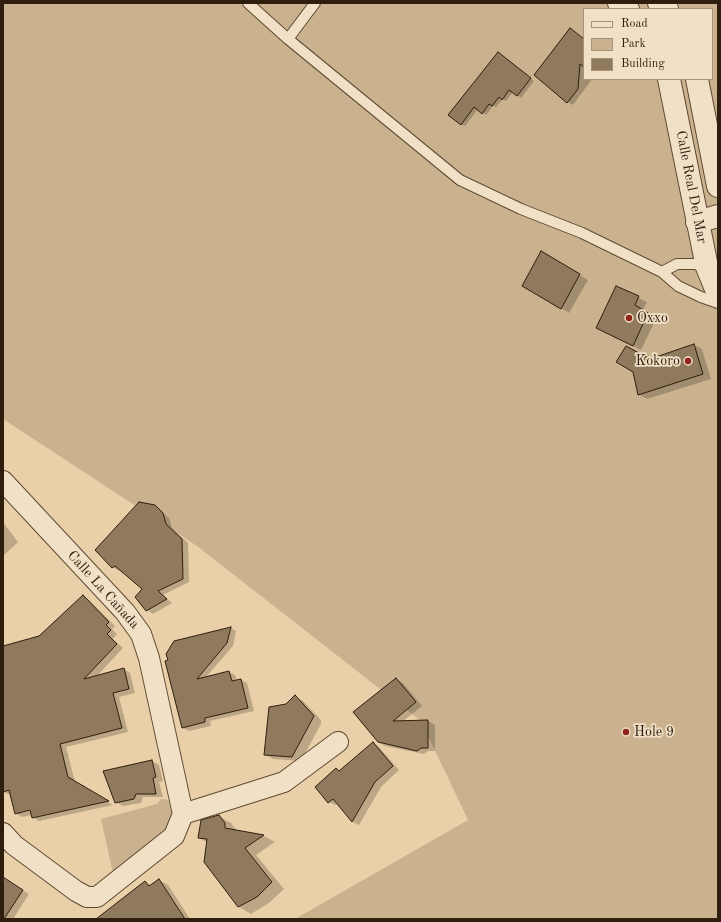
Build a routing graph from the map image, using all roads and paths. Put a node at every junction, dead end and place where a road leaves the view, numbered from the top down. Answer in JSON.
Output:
{"nodes":[{"id":1,"x":248,"y":3,"type":"edge"},
{"id":2,"x":315,"y":3,"type":"edge"},
{"id":3,"x":288,"y":39,"type":"junction"},
{"id":4,"x":669,"y":80,"type":"edge"},
{"id":5,"x":697,"y":80,"type":"edge"},
{"id":6,"x":718,"y":186,"type":"edge"},
{"id":7,"x":718,"y":216,"type":"edge"},
{"id":8,"x":697,"y":222,"type":"junction"},
{"id":9,"x":707,"y":267,"type":"junction"},
{"id":10,"x":662,"y":272,"type":"junction"},
{"id":11,"x":718,"y":294,"type":"edge"},
{"id":12,"x":718,"y":303,"type":"edge"},
{"id":13,"x":3,"y":481,"type":"edge"},
{"id":14,"x":338,"y":742,"type":"dead end"},
{"id":15,"x":183,"y":814,"type":"junction"},
{"id":16,"x":3,"y":833,"type":"edge"}],
"edges":[{"from":1,"to":3,"type":"lane"},
{"from":2,"to":3,"type":"lane"},
{"from":3,"to":10,"type":"lane"},
{"from":4,"to":8,"type":"street","name":"Calle Real Del Mar"},
{"from":5,"to":6,"type":"street","name":"Calle Real Del Mar"},
{"from":7,"to":8,"type":"street"},
{"from":8,"to":9,"type":"street","name":"Calle Real Del Mar"},
{"from":9,"to":10,"type":"lane"},
{"from":9,"to":11,"type":"street","name":"Calle Real Del Mar"},
{"from":10,"to":12,"type":"lane"},
{"from":13,"to":15,"type":"street","name":"Calle La Cañada"},
{"from":14,"to":15,"type":"street"},
{"from":15,"to":16,"type":"street"}]}
